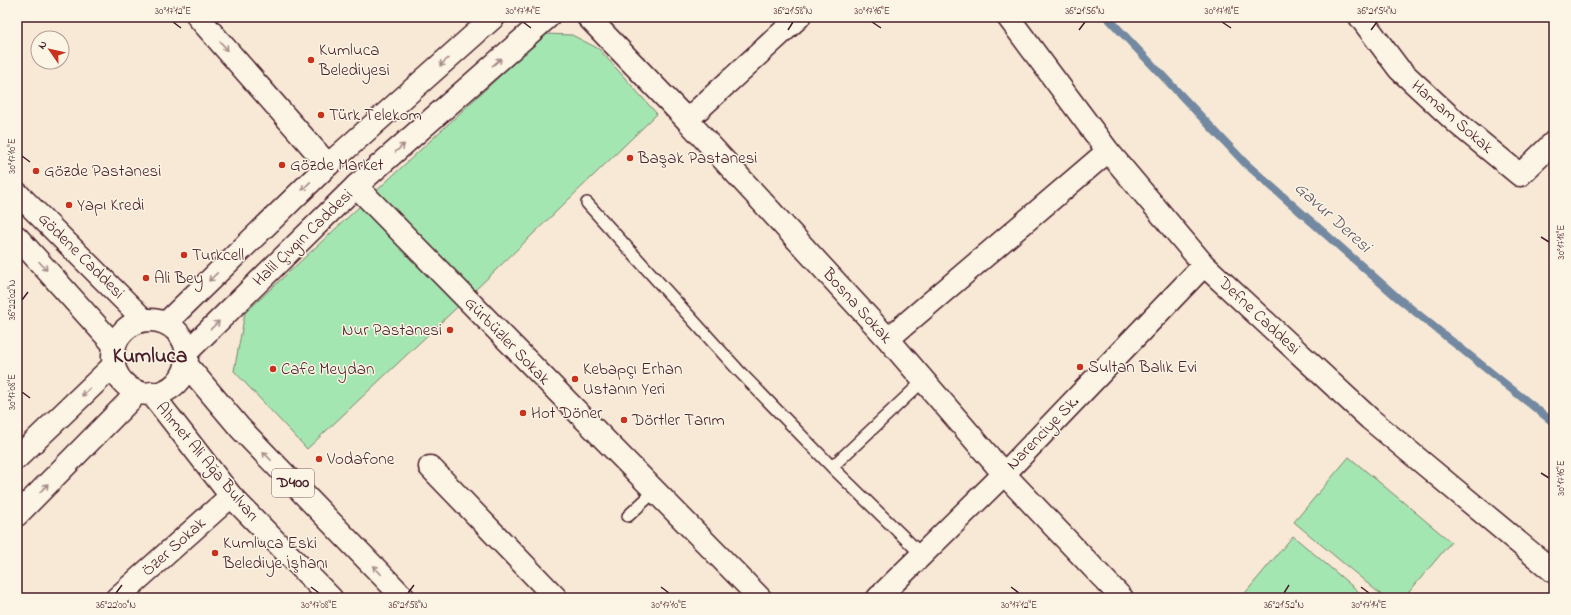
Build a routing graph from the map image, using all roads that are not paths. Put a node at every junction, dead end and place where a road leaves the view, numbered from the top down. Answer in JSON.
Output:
{"nodes":[{"id":1,"x":198,"y":17,"type":"edge"},
{"id":2,"x":494,"y":17,"type":"edge"},
{"id":3,"x":548,"y":17,"type":"edge"},
{"id":4,"x":588,"y":17,"type":"edge"},
{"id":5,"x":799,"y":17,"type":"edge"},
{"id":6,"x":1008,"y":17,"type":"edge"},
{"id":7,"x":1360,"y":17,"type":"edge"},
{"id":8,"x":686,"y":120,"type":"junction"},
{"id":9,"x":1554,"y":142,"type":"edge"},
{"id":10,"x":1108,"y":150,"type":"junction"},
{"id":11,"x":328,"y":165,"type":"junction"},
{"id":12,"x":356,"y":186,"type":"junction"},
{"id":13,"x":17,"y":193,"type":"edge"},
{"id":14,"x":587,"y":203,"type":"dead end"},
{"id":15,"x":17,"y":237,"type":"edge"},
{"id":16,"x":1204,"y":265,"type":"junction"},
{"id":17,"x":144,"y":320,"type":"junction"},
{"id":18,"x":166,"y":323,"type":"junction"},
{"id":19,"x":888,"y":339,"type":"junction"},
{"id":20,"x":115,"y":356,"type":"junction"},
{"id":21,"x":186,"y":358,"type":"junction"},
{"id":22,"x":923,"y":381,"type":"junction"},
{"id":23,"x":145,"y":393,"type":"junction"},
{"id":24,"x":17,"y":458,"type":"edge"},
{"id":25,"x":430,"y":467,"type":"dead end"},
{"id":26,"x":832,"y":467,"type":"junction"},
{"id":27,"x":1004,"y":474,"type":"junction"},
{"id":28,"x":655,"y":491,"type":"junction"},
{"id":29,"x":231,"y":496,"type":"junction"},
{"id":30,"x":17,"y":515,"type":"edge"},
{"id":31,"x":628,"y":516,"type":"dead end"},
{"id":32,"x":922,"y":555,"type":"junction"},
{"id":33,"x":1554,"y":572,"type":"edge"},
{"id":34,"x":117,"y":598,"type":"edge"},
{"id":35,"x":332,"y":598,"type":"edge"},
{"id":36,"x":404,"y":598,"type":"edge"},
{"id":37,"x":556,"y":598,"type":"edge"},
{"id":38,"x":760,"y":598,"type":"edge"},
{"id":39,"x":878,"y":598,"type":"edge"},
{"id":40,"x":1122,"y":598,"type":"edge"}],
"edges":[{"from":1,"to":11,"type":"main road","one_way":true},
{"from":2,"to":11,"type":"main road","name":"Halil Çıvgın Caddesi","one_way":true},
{"from":12,"to":3,"type":"main road","name":"Halil Çıvgın Caddesi","one_way":true},
{"from":4,"to":8,"type":"main road","name":"Bosna Sokak"},
{"from":5,"to":8,"type":"main road"},
{"from":6,"to":10,"type":"main road","name":"Defne Caddesi"},
{"from":7,"to":9,"type":"main road","name":"Hamam Sokak"},
{"from":8,"to":19,"type":"main road","name":"Bosna Sokak"},
{"from":10,"to":16,"type":"main road","name":"Defne Caddesi"},
{"from":10,"to":19,"type":"main road"},
{"from":11,"to":18,"type":"main road","name":"Halil Çıvgın Caddesi","one_way":true},
{"from":21,"to":12,"type":"main road","name":"Halil Çıvgın Caddesi","one_way":true},
{"from":12,"to":28,"type":"main road","name":"Gürbüzler Sokak"},
{"from":13,"to":17,"type":"main road","name":"Gödene Caddesi"},
{"from":14,"to":26,"type":"lane"},
{"from":15,"to":20,"type":"main road","name":"Gödene Caddesi","one_way":true},
{"from":16,"to":27,"type":"main road","name":"Narenciye Sk."},
{"from":16,"to":33,"type":"main road","name":"Defne Caddesi"},
{"from":17,"to":18,"type":"main road"},
{"from":17,"to":20,"type":"main road"},
{"from":18,"to":21,"type":"main road"},
{"from":19,"to":22,"type":"main road","name":"Bosna Sokak"},
{"from":20,"to":23,"type":"main road"},
{"from":20,"to":24,"type":"main road","one_way":true},
{"from":21,"to":23,"type":"main road"},
{"from":36,"to":21,"type":"main road","number":"D400","one_way":true},
{"from":22,"to":26,"type":"lane"},
{"from":22,"to":27,"type":"main road","name":"Bosna Sokak"},
{"from":23,"to":29,"type":"main road","name":"Ahmet Ali Ağa Bulvarı"},
{"from":30,"to":23,"type":"main road","one_way":true},
{"from":25,"to":37,"type":"main road"},
{"from":26,"to":32,"type":"lane"},
{"from":27,"to":32,"type":"main road","name":"Narenciye Sk."},
{"from":27,"to":40,"type":"main road","name":"Bosna Sokak"},
{"from":28,"to":31,"type":"lane"},
{"from":28,"to":38,"type":"main road","name":"Gürbüzler Sokak"},
{"from":29,"to":34,"type":"main road","name":"Özer Sokak"},
{"from":29,"to":35,"type":"main road","name":"Ahmet Ali Ağa Bulvarı"},
{"from":32,"to":39,"type":"main road","name":"Narenciye Sk."}]}
